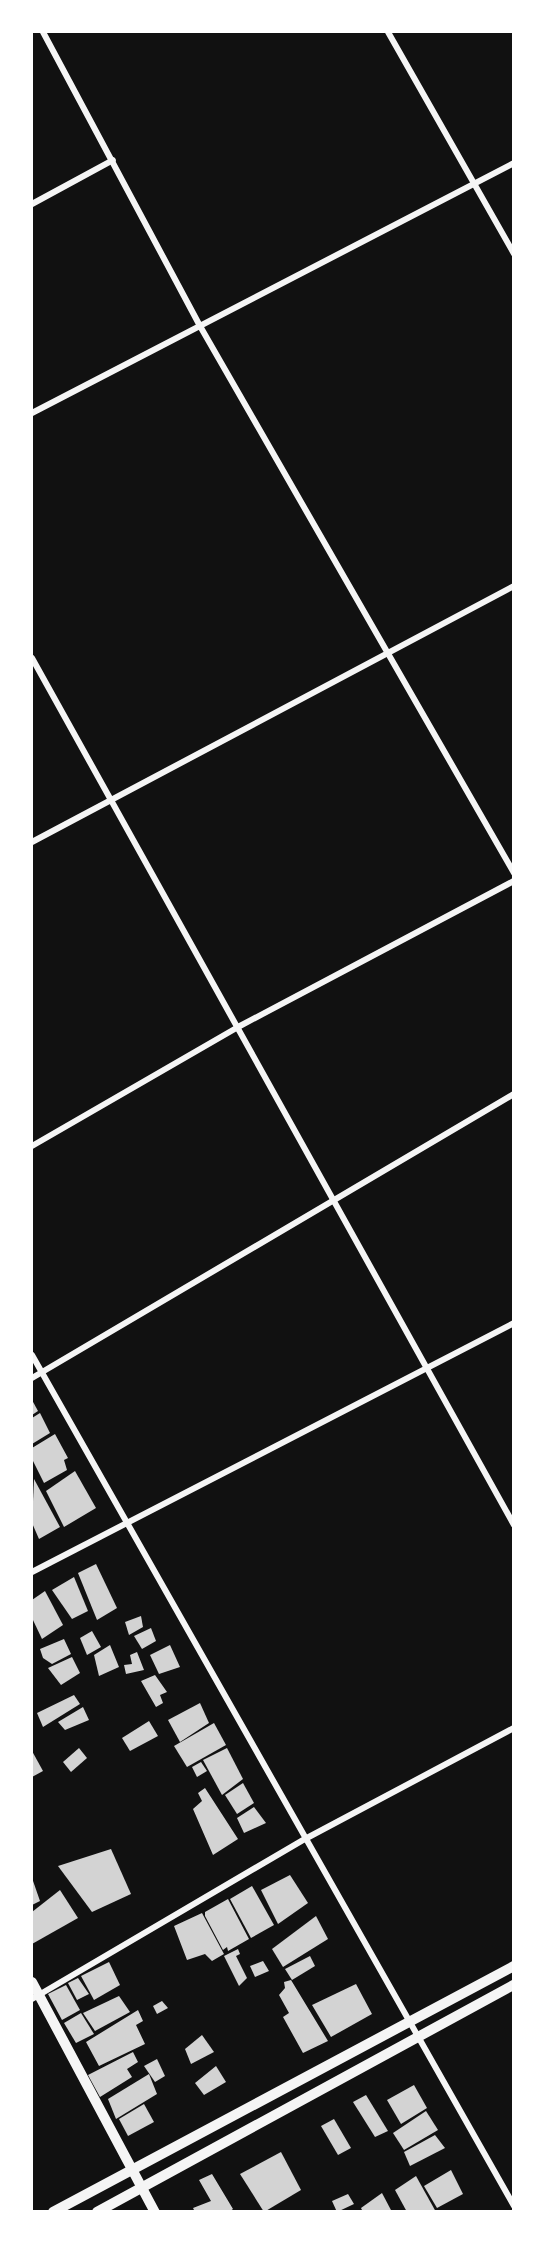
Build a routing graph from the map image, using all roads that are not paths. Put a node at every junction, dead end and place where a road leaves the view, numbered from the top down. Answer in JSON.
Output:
{"nodes":[{"id":1,"x":43,"y":32,"type":"edge"},
{"id":2,"x":388,"y":32,"type":"edge"},
{"id":3,"x":113,"y":160,"type":"junction"},
{"id":4,"x":513,"y":163,"type":"edge"},
{"id":5,"x":472,"y":184,"type":"junction"},
{"id":6,"x":32,"y":204,"type":"edge"},
{"id":7,"x":513,"y":254,"type":"edge"},
{"id":8,"x":200,"y":326,"type":"junction"},
{"id":9,"x":32,"y":413,"type":"edge"},
{"id":10,"x":513,"y":586,"type":"edge"},
{"id":11,"x":389,"y":650,"type":"junction"},
{"id":12,"x":32,"y":657,"type":"edge"},
{"id":13,"x":110,"y":799,"type":"junction"},
{"id":14,"x":32,"y":842,"type":"edge"},
{"id":15,"x":513,"y":873,"type":"edge"},
{"id":16,"x":513,"y":881,"type":"edge"},
{"id":17,"x":238,"y":1027,"type":"junction"},
{"id":18,"x":513,"y":1094,"type":"edge"},
{"id":19,"x":32,"y":1146,"type":"edge"},
{"id":20,"x":333,"y":1199,"type":"junction"},
{"id":21,"x":513,"y":1323,"type":"edge"},
{"id":22,"x":32,"y":1355,"type":"edge"},
{"id":23,"x":426,"y":1367,"type":"junction"},
{"id":24,"x":41,"y":1373,"type":"junction"},
{"id":25,"x":32,"y":1378,"type":"edge"},
{"id":26,"x":124,"y":1523,"type":"junction"},
{"id":27,"x":513,"y":1526,"type":"edge"},
{"id":28,"x":32,"y":1572,"type":"edge"},
{"id":29,"x":513,"y":1728,"type":"edge"},
{"id":30,"x":304,"y":1839,"type":"junction"},
{"id":31,"x":513,"y":1966,"type":"edge"},
{"id":32,"x":32,"y":1982,"type":"edge"},
{"id":33,"x":513,"y":1985,"type":"edge"},
{"id":34,"x":35,"y":1997,"type":"edge"},
{"id":35,"x":412,"y":2022,"type":"junction"},
{"id":36,"x":419,"y":2037,"type":"junction"},
{"id":37,"x":132,"y":2168,"type":"junction"},
{"id":38,"x":142,"y":2187,"type":"junction"},
{"id":39,"x":513,"y":2206,"type":"edge"},
{"id":40,"x":53,"y":2211,"type":"edge"},
{"id":41,"x":98,"y":2211,"type":"edge"},
{"id":42,"x":155,"y":2211,"type":"edge"}],
"edges":[{"from":1,"to":3,"type":"street"},
{"from":2,"to":5,"type":"street"},
{"from":3,"to":6,"type":"street"},
{"from":3,"to":8,"type":"street"},
{"from":4,"to":5,"type":"street"},
{"from":5,"to":7,"type":"street"},
{"from":5,"to":8,"type":"street"},
{"from":8,"to":9,"type":"street"},
{"from":8,"to":11,"type":"street"},
{"from":10,"to":11,"type":"street"},
{"from":11,"to":13,"type":"street"},
{"from":11,"to":15,"type":"street"},
{"from":12,"to":13,"type":"street"},
{"from":13,"to":14,"type":"street"},
{"from":13,"to":17,"type":"street"},
{"from":16,"to":17,"type":"street"},
{"from":17,"to":19,"type":"street"},
{"from":17,"to":20,"type":"street"},
{"from":18,"to":20,"type":"street"},
{"from":20,"to":23,"type":"street"},
{"from":20,"to":24,"type":"street"},
{"from":21,"to":23,"type":"street"},
{"from":22,"to":24,"type":"street"},
{"from":23,"to":26,"type":"street"},
{"from":23,"to":27,"type":"street"},
{"from":24,"to":25,"type":"street"},
{"from":24,"to":26,"type":"street"},
{"from":26,"to":28,"type":"street"},
{"from":26,"to":30,"type":"street"},
{"from":29,"to":30,"type":"street"},
{"from":30,"to":34,"type":"street"},
{"from":30,"to":35,"type":"street"},
{"from":31,"to":35,"type":"street"},
{"from":32,"to":34,"type":"street"},
{"from":33,"to":36,"type":"street"},
{"from":34,"to":37,"type":"street"},
{"from":35,"to":36,"type":"street"},
{"from":35,"to":37,"type":"street"},
{"from":36,"to":38,"type":"street"},
{"from":36,"to":39,"type":"street"},
{"from":37,"to":38,"type":"street"},
{"from":37,"to":40,"type":"street"},
{"from":38,"to":41,"type":"street"},
{"from":38,"to":42,"type":"street"}]}
